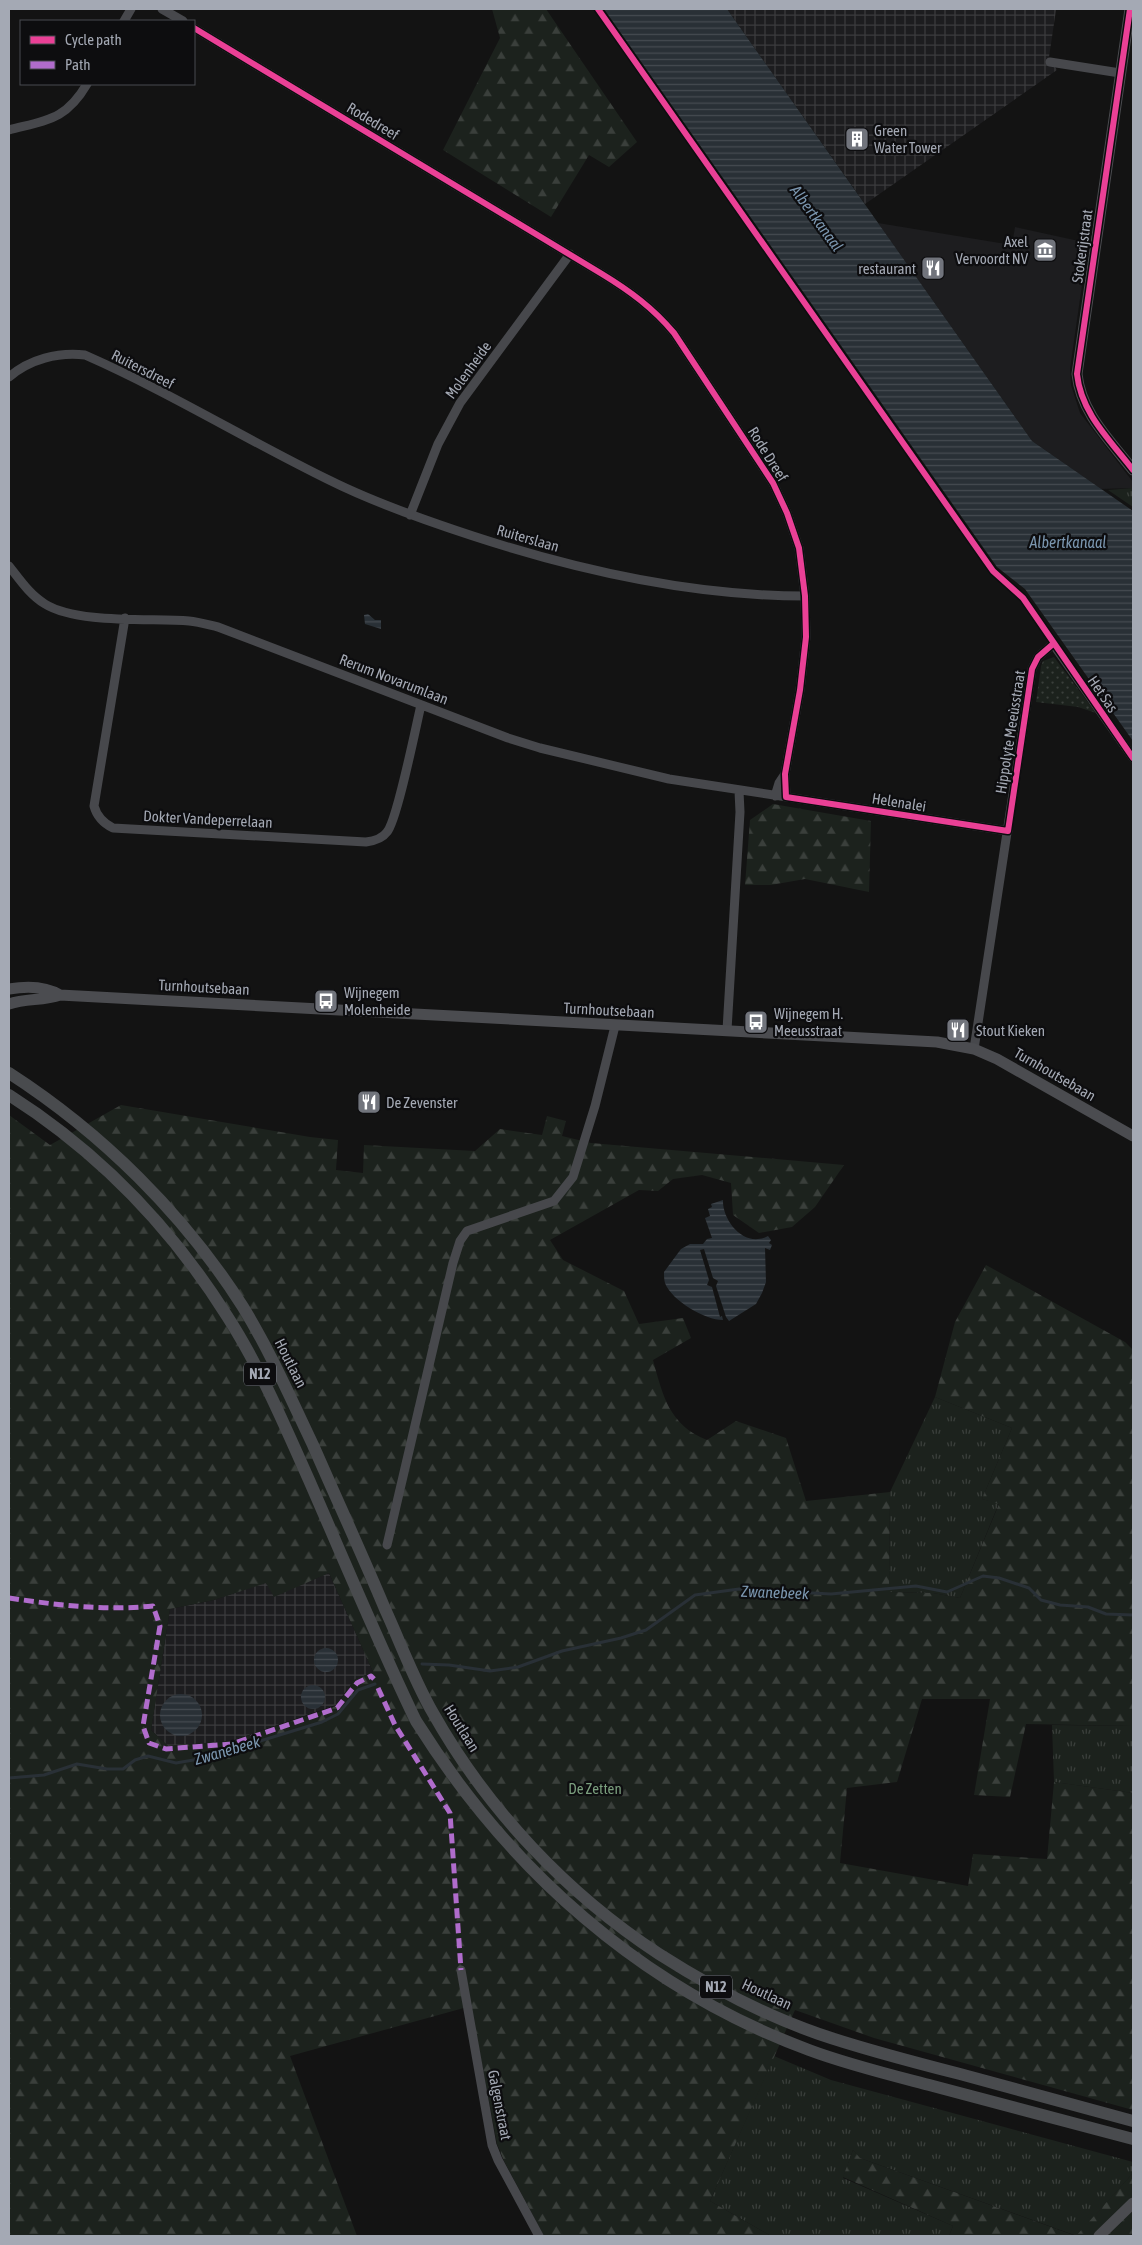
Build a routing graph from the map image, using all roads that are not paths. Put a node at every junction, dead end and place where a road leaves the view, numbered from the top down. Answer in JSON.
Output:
{"nodes":[{"id":1,"x":131,"y":9,"type":"edge"},
{"id":2,"x":162,"y":9,"type":"edge"},
{"id":3,"x":1130,"y":9,"type":"edge"},
{"id":4,"x":125,"y":20,"type":"edge"},
{"id":5,"x":181,"y":20,"type":"edge"},
{"id":6,"x":195,"y":29,"type":"edge"},
{"id":7,"x":1050,"y":62,"type":"dead end"},
{"id":8,"x":1120,"y":73,"type":"junction"},
{"id":9,"x":86,"y":85,"type":"edge"},
{"id":10,"x":9,"y":130,"type":"edge"},
{"id":11,"x":540,"y":235,"type":"joint"},
{"id":12,"x":570,"y":254,"type":"junction"},
{"id":13,"x":9,"y":377,"type":"edge"},
{"id":14,"x":260,"y":445,"type":"joint"},
{"id":15,"x":1133,"y":470,"type":"edge"},
{"id":16,"x":410,"y":515,"type":"junction"},
{"id":17,"x":9,"y":566,"type":"edge"},
{"id":18,"x":805,"y":596,"type":"junction"},
{"id":19,"x":125,"y":618,"type":"junction"},
{"id":20,"x":1053,"y":644,"type":"joint"},
{"id":21,"x":421,"y":705,"type":"junction"},
{"id":22,"x":1133,"y":758,"type":"edge"},
{"id":23,"x":785,"y":774,"type":"junction"},
{"id":24,"x":743,"y":792,"type":"junction"},
{"id":25,"x":775,"y":796,"type":"junction"},
{"id":26,"x":786,"y":797,"type":"junction"},
{"id":27,"x":1008,"y":831,"type":"junction"},
{"id":28,"x":9,"y":990,"type":"edge"},
{"id":29,"x":60,"y":995,"type":"junction"},
{"id":30,"x":9,"y":1004,"type":"edge"},
{"id":31,"x":615,"y":1026,"type":"junction"},
{"id":32,"x":727,"y":1030,"type":"junction"},
{"id":33,"x":974,"y":1049,"type":"junction"},
{"id":34,"x":9,"y":1073,"type":"edge"},
{"id":35,"x":9,"y":1095,"type":"edge"},
{"id":36,"x":1133,"y":1136,"type":"edge"},
{"id":37,"x":387,"y":1545,"type":"dead end"},
{"id":38,"x":461,"y":1970,"type":"dead end"},
{"id":39,"x":1133,"y":2121,"type":"edge"},
{"id":40,"x":1133,"y":2139,"type":"edge"},
{"id":41,"x":1133,"y":2203,"type":"edge"},
{"id":42,"x":539,"y":2236,"type":"edge"},
{"id":43,"x":1099,"y":2236,"type":"edge"}],
"edges":[{"from":1,"to":4,"type":"street"},
{"from":2,"to":5,"type":"street"},
{"from":3,"to":8,"type":"main road","name":"Stokerijstraat"},
{"from":6,"to":11,"type":"street","name":"Rodedreef"},
{"from":7,"to":8,"type":"street"},
{"from":8,"to":15,"type":"main road","name":"Stokerijstraat"},
{"from":9,"to":10,"type":"street"},
{"from":11,"to":12,"type":"street","name":"Rode Dreef"},
{"from":12,"to":16,"type":"street","name":"Molenheide"},
{"from":12,"to":18,"type":"street","name":"Rode Dreef"},
{"from":13,"to":14,"type":"street","name":"Ruitersdreef"},
{"from":14,"to":16,"type":"street","name":"Ruiterslaan"},
{"from":16,"to":18,"type":"street","name":"Ruiterslaan"},
{"from":17,"to":19,"type":"street","name":"Rerum Novarumlaan"},
{"from":18,"to":23,"type":"street","name":"Rode Dreef"},
{"from":19,"to":21,"type":"street","name":"Rerum Novarumlaan"},
{"from":19,"to":21,"type":"street","name":"Dokter Vandeperrelaan"},
{"from":20,"to":22,"type":"street","name":"Het Sas"},
{"from":20,"to":27,"type":"street","name":"Hippolyte Meeùsstraat"},
{"from":21,"to":24,"type":"street","name":"Rerum Novarumlaan"},
{"from":23,"to":25,"type":"street","name":"Rode Dreef"},
{"from":23,"to":26,"type":"street","name":"Rode Dreef"},
{"from":24,"to":25,"type":"street","name":"Rerum Novarumlaan"},
{"from":24,"to":32,"type":"street"},
{"from":25,"to":26,"type":"street","name":"Rerum Novarumlaan"},
{"from":26,"to":27,"type":"street","name":"Helenalei"},
{"from":27,"to":33,"type":"street","name":"Hippolyte Meeùsstraat"},
{"from":28,"to":29,"type":"main road","name":"Turnhoutsebaan"},
{"from":29,"to":30,"type":"main road","name":"Turnhoutsebaan"},
{"from":29,"to":31,"type":"main road","name":"Turnhoutsebaan"},
{"from":31,"to":32,"type":"main road","name":"Turnhoutsebaan"},
{"from":31,"to":37,"type":"street"},
{"from":32,"to":33,"type":"main road","name":"Turnhoutsebaan"},
{"from":33,"to":36,"type":"main road","name":"Turnhoutsebaan"},
{"from":34,"to":39,"type":"main road","name":"Houtlaan","number":"N12"},
{"from":35,"to":40,"type":"main road","number":"N12"},
{"from":38,"to":42,"type":"street","name":"Galgenstraat"},
{"from":41,"to":43,"type":"main road"}]}
